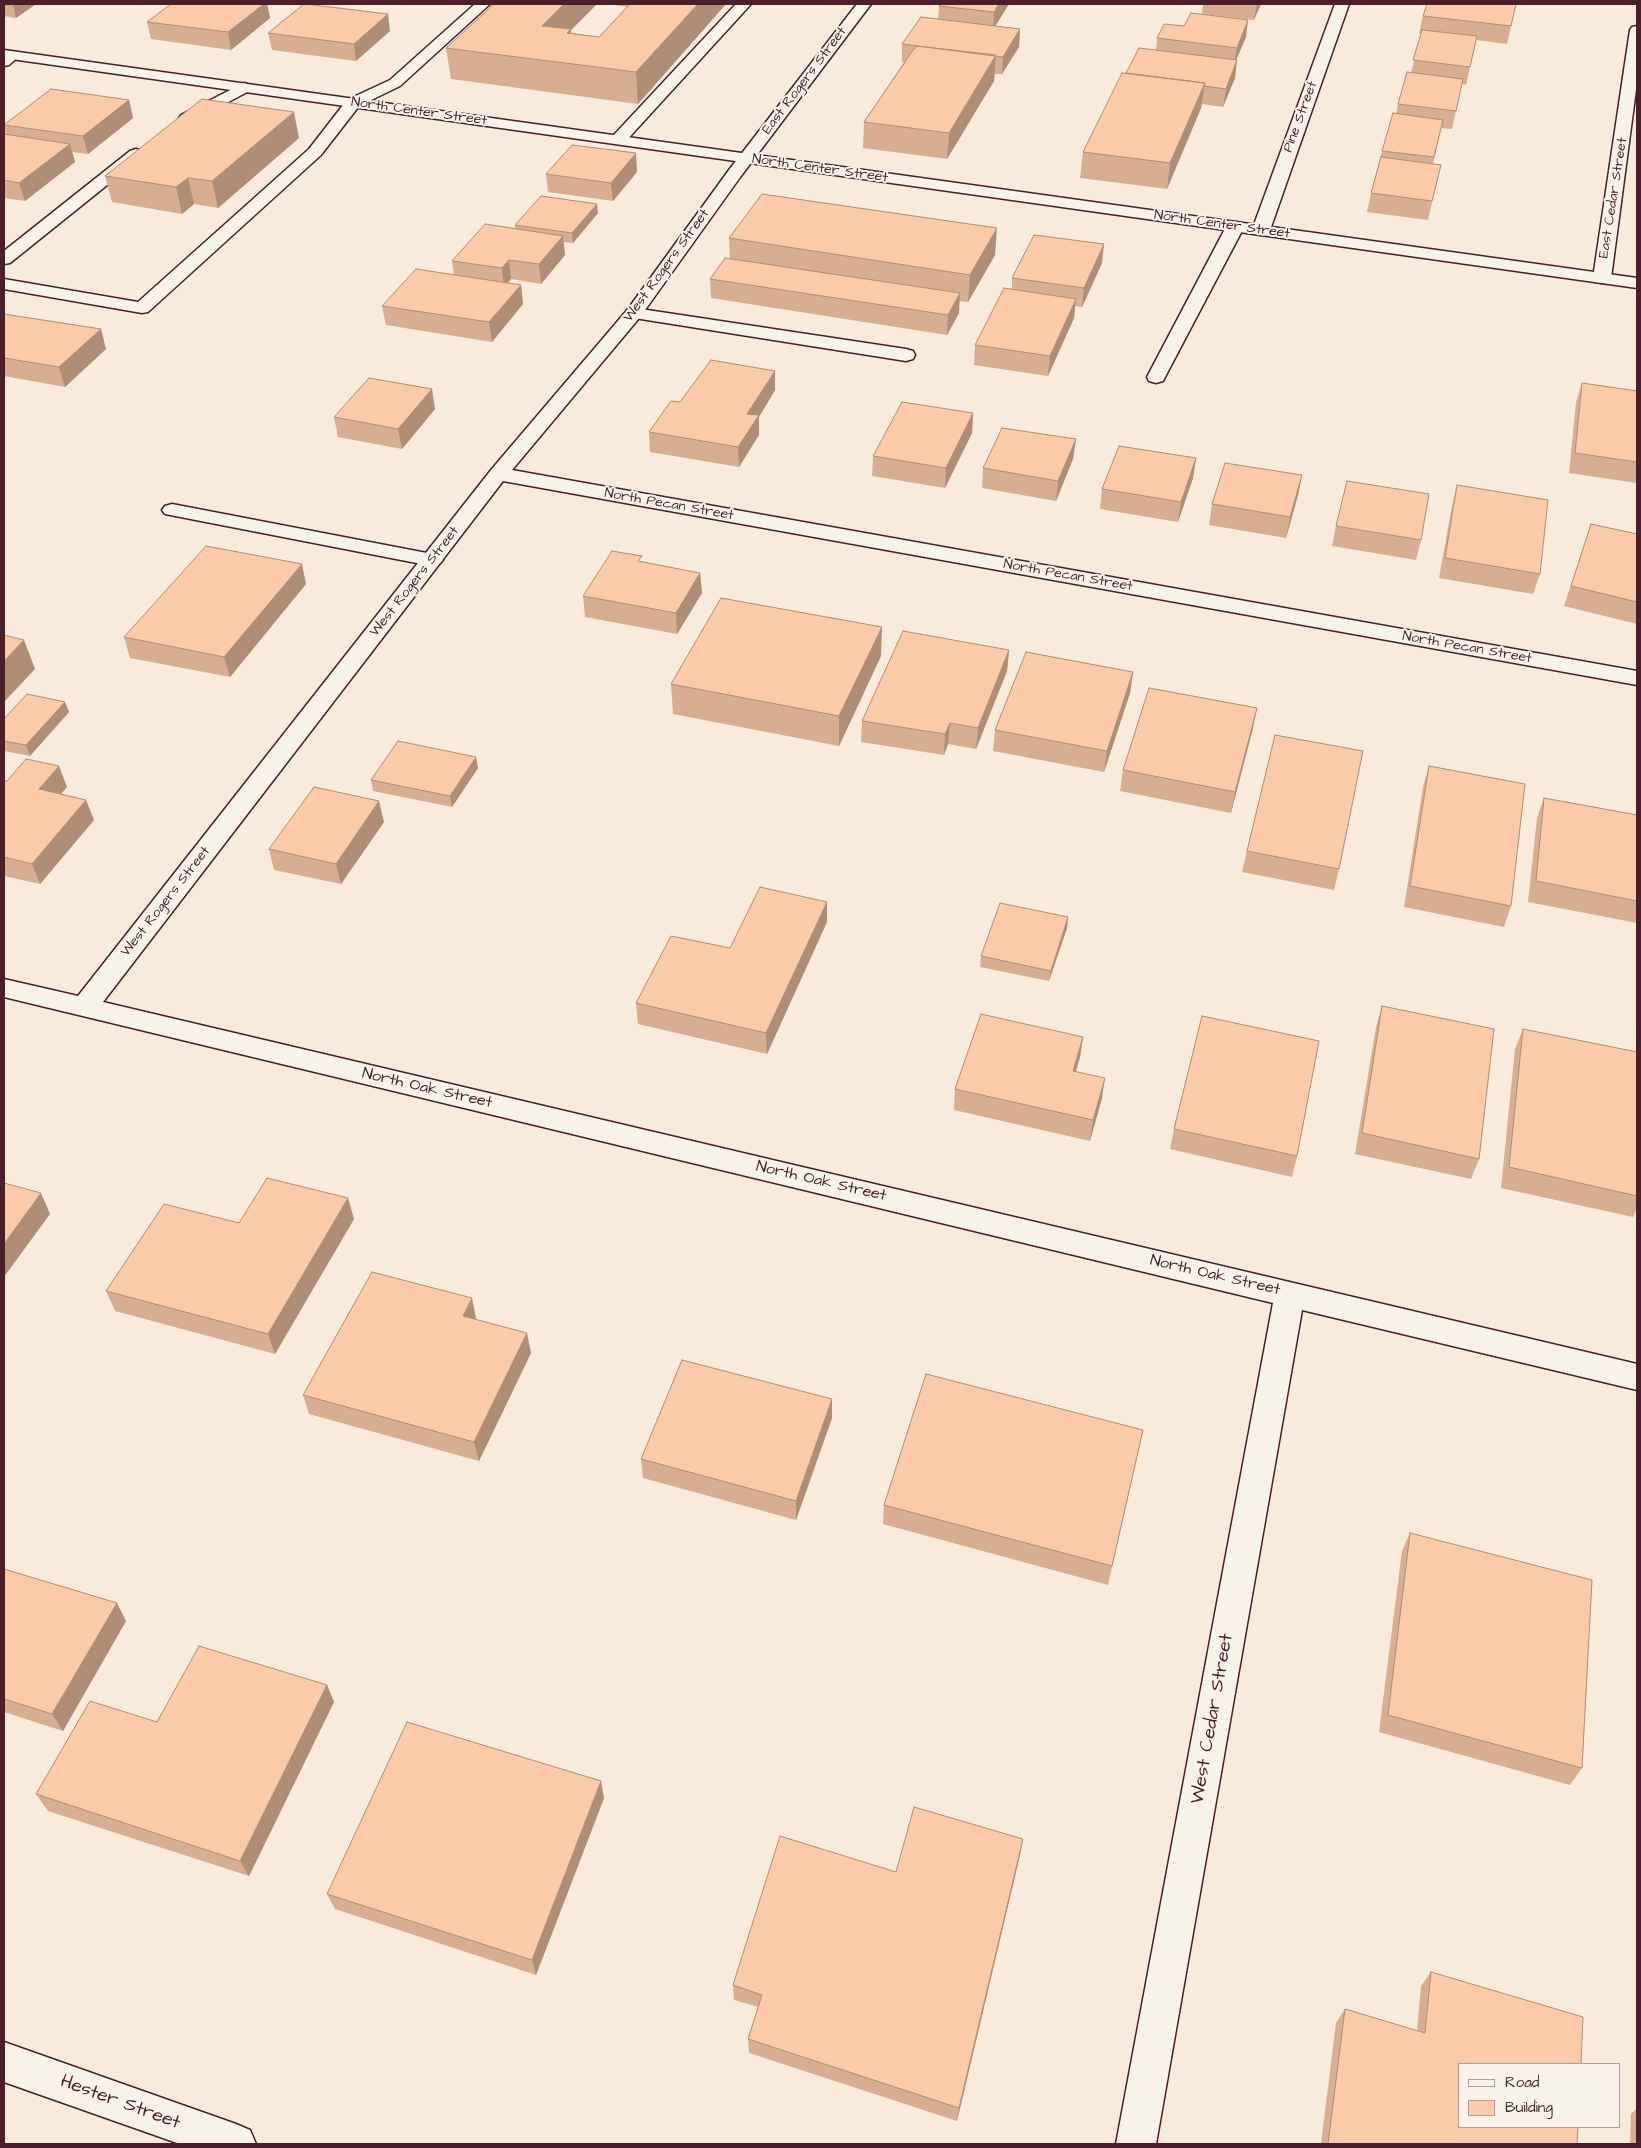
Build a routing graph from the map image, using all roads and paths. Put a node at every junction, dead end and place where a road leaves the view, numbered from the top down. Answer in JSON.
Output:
{"nodes":[{"id":1,"x":483,"y":4,"type":"edge"},
{"id":2,"x":744,"y":4,"type":"edge"},
{"id":3,"x":864,"y":4,"type":"edge"},
{"id":4,"x":1342,"y":4,"type":"edge"},
{"id":5,"x":1637,"y":30,"type":"edge"},
{"id":6,"x":7,"y":57,"type":"edge"},
{"id":7,"x":244,"y":88,"type":"junction"},
{"id":8,"x":353,"y":103,"type":"junction"},
{"id":9,"x":171,"y":126,"type":"edge"},
{"id":10,"x":618,"y":140,"type":"junction"},
{"id":11,"x":148,"y":144,"type":"edge"},
{"id":12,"x":746,"y":158,"type":"junction"},
{"id":13,"x":1235,"y":226,"type":"junction"},
{"id":14,"x":1260,"y":230,"type":"junction"},
{"id":15,"x":4,"y":259,"type":"edge"},
{"id":16,"x":1602,"y":278,"type":"junction"},
{"id":17,"x":1637,"y":283,"type":"edge"},
{"id":18,"x":4,"y":284,"type":"edge"},
{"id":19,"x":634,"y":313,"type":"junction"},
{"id":20,"x":906,"y":355,"type":"dead end"},
{"id":21,"x":1156,"y":377,"type":"dead end"},
{"id":22,"x":498,"y":474,"type":"junction"},
{"id":23,"x":172,"y":510,"type":"dead end"},
{"id":24,"x":432,"y":560,"type":"junction"},
{"id":25,"x":1637,"y":678,"type":"edge"},
{"id":26,"x":4,"y":988,"type":"edge"},
{"id":27,"x":84,"y":1007,"type":"junction"},
{"id":28,"x":1290,"y":1294,"type":"junction"},
{"id":29,"x":1637,"y":1377,"type":"edge"},
{"id":30,"x":4,"y":2062,"type":"edge"},
{"id":31,"x":236,"y":2144,"type":"edge"},
{"id":32,"x":1136,"y":2144,"type":"edge"}],
"edges":[{"from":1,"to":8,"type":"street"},
{"from":2,"to":10,"type":"street"},
{"from":3,"to":12,"type":"street","name":"East Rogers Street"},
{"from":4,"to":14,"type":"street","name":"Pine Street"},
{"from":5,"to":16,"type":"street","name":"East Cedar Street"},
{"from":6,"to":7,"type":"street","name":"North Center Street"},
{"from":7,"to":8,"type":"street","name":"North Center Street"},
{"from":7,"to":9,"type":"street"},
{"from":8,"to":10,"type":"street","name":"North Center Street"},
{"from":8,"to":18,"type":"street"},
{"from":10,"to":12,"type":"street","name":"North Center Street"},
{"from":11,"to":15,"type":"street"},
{"from":12,"to":13,"type":"street","name":"North Center Street"},
{"from":12,"to":19,"type":"street","name":"West Rogers Street"},
{"from":13,"to":14,"type":"street","name":"North Center Street"},
{"from":13,"to":21,"type":"street"},
{"from":14,"to":16,"type":"street","name":"North Center Street"},
{"from":16,"to":17,"type":"street","name":"North Center Street"},
{"from":19,"to":20,"type":"street"},
{"from":19,"to":22,"type":"street","name":"West Rogers Street"},
{"from":22,"to":24,"type":"street","name":"West Rogers Street"},
{"from":22,"to":25,"type":"street","name":"North Pecan Street"},
{"from":23,"to":24,"type":"street"},
{"from":24,"to":27,"type":"street","name":"West Rogers Street"},
{"from":26,"to":27,"type":"street","name":"North Oak Street"},
{"from":27,"to":28,"type":"street","name":"North Oak Street"},
{"from":28,"to":29,"type":"street","name":"North Oak Street"},
{"from":28,"to":32,"type":"street","name":"West Cedar Street"},
{"from":30,"to":31,"type":"street","name":"Hester Street"}]}
